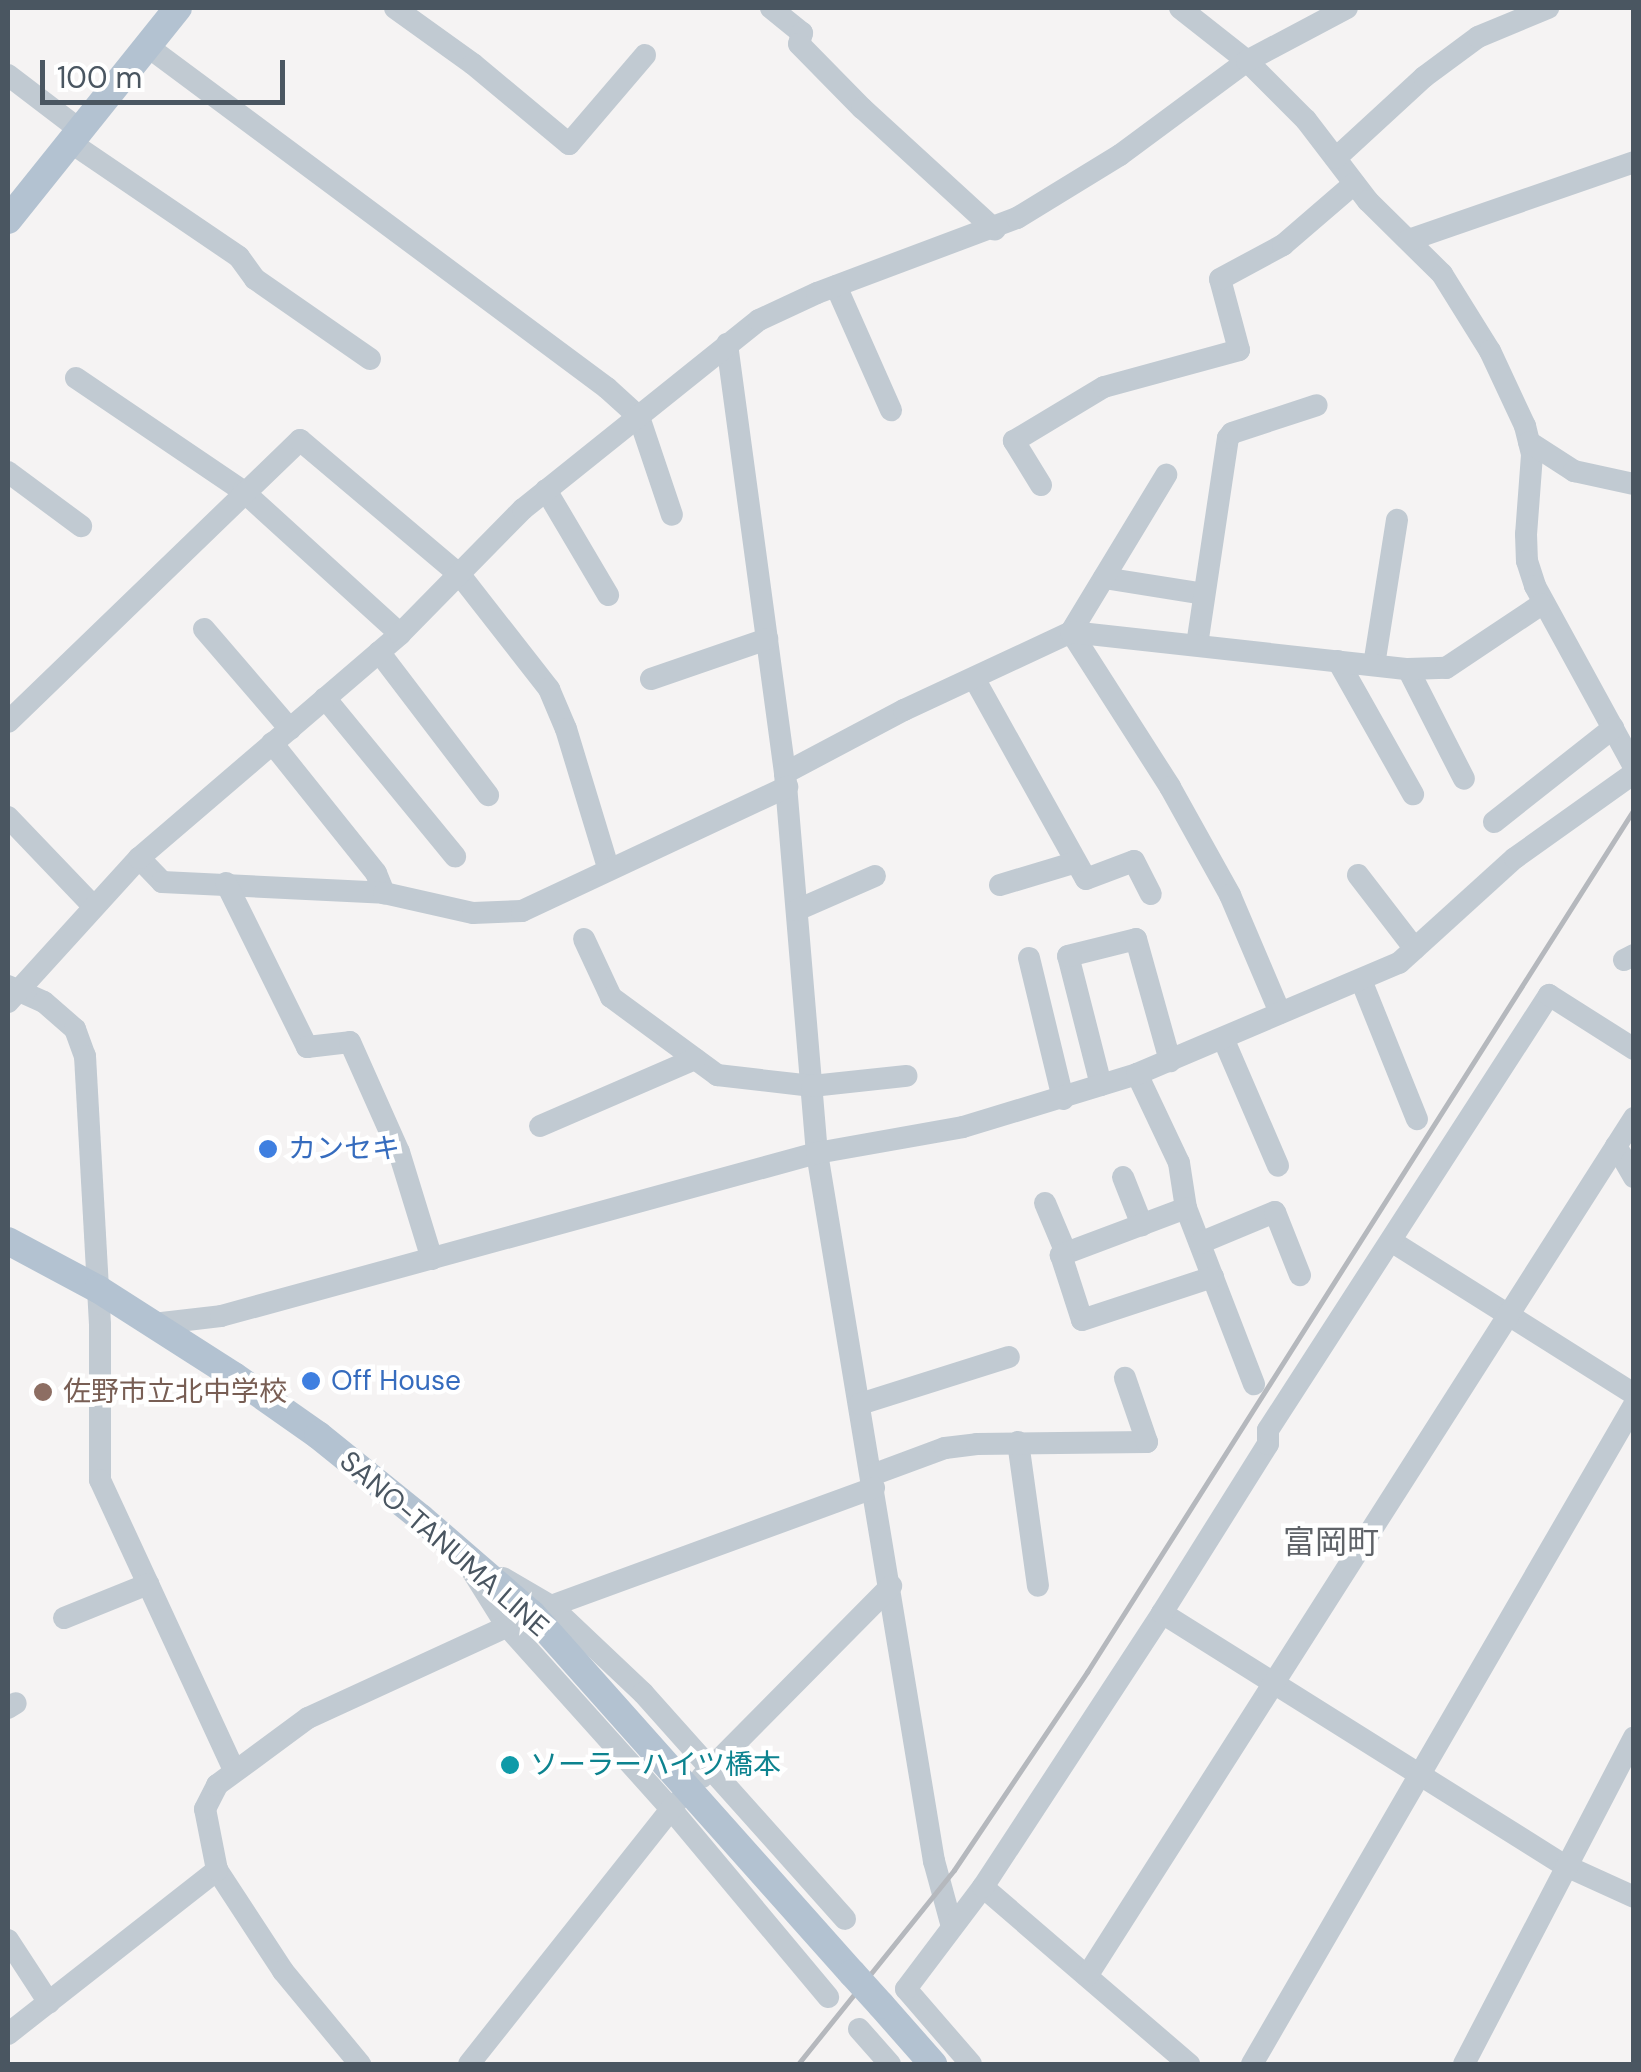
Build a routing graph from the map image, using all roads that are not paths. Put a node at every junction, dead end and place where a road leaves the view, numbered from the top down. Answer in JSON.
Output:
{"nodes":[{"id":1,"x":178,"y":8,"type":"edge"},
{"id":2,"x":395,"y":8,"type":"edge"},
{"id":3,"x":771,"y":8,"type":"edge"},
{"id":4,"x":1347,"y":8,"type":"edge"},
{"id":5,"x":1548,"y":8,"type":"edge"},
{"id":6,"x":1194,"y":11,"type":"edge"},
{"id":7,"x":147,"y":46,"type":"junction"},
{"id":8,"x":645,"y":55,"type":"dead end"},
{"id":9,"x":1248,"y":61,"type":"junction"},
{"id":10,"x":8,"y":75,"type":"edge"},
{"id":11,"x":75,"y":136,"type":"junction"},
{"id":12,"x":1336,"y":158,"type":"junction"},
{"id":13,"x":1634,"y":162,"type":"edge"},
{"id":14,"x":1354,"y":184,"type":"junction"},
{"id":15,"x":8,"y":220,"type":"edge"},
{"id":16,"x":994,"y":230,"type":"junction"},
{"id":17,"x":1410,"y":240,"type":"junction"},
{"id":18,"x":836,"y":286,"type":"junction"},
{"id":19,"x":727,"y":344,"type":"junction"},
{"id":20,"x":370,"y":359,"type":"dead end"},
{"id":21,"x":76,"y":378,"type":"dead end"},
{"id":22,"x":1317,"y":405,"type":"dead end"},
{"id":23,"x":891,"y":410,"type":"dead end"},
{"id":24,"x":639,"y":418,"type":"junction"},
{"id":25,"x":1529,"y":442,"type":"junction"},
{"id":26,"x":8,"y":472,"type":"edge"},
{"id":27,"x":1166,"y":475,"type":"dead end"},
{"id":28,"x":1634,"y":484,"type":"edge"},
{"id":29,"x":1041,"y":485,"type":"dead end"},
{"id":30,"x":546,"y":490,"type":"junction"},
{"id":31,"x":243,"y":491,"type":"junction"},
{"id":32,"x":672,"y":515,"type":"dead end"},
{"id":33,"x":1397,"y":520,"type":"dead end"},
{"id":34,"x":81,"y":526,"type":"dead end"},
{"id":35,"x":460,"y":575,"type":"junction"},
{"id":36,"x":1104,"y":578,"type":"junction"},
{"id":37,"x":608,"y":594,"type":"dead end"},
{"id":38,"x":1204,"y":594,"type":"junction"},
{"id":39,"x":1542,"y":604,"type":"junction"},
{"id":40,"x":204,"y":630,"type":"dead end"},
{"id":41,"x":1072,"y":632,"type":"junction"},
{"id":42,"x":400,"y":634,"type":"junction"},
{"id":43,"x":768,"y":639,"type":"junction"},
{"id":44,"x":1196,"y":646,"type":"junction"},
{"id":45,"x":379,"y":652,"type":"junction"},
{"id":46,"x":1338,"y":661,"type":"junction"},
{"id":47,"x":1374,"y":665,"type":"junction"},
{"id":48,"x":1408,"y":668,"type":"junction"},
{"id":49,"x":651,"y":678,"type":"dead end"},
{"id":50,"x":974,"y":678,"type":"junction"},
{"id":51,"x":325,"y":698,"type":"junction"},
{"id":52,"x":8,"y":722,"type":"edge"},
{"id":53,"x":1613,"y":728,"type":"junction"},
{"id":54,"x":281,"y":736,"type":"junction"},
{"id":55,"x":1634,"y":770,"type":"edge"},
{"id":56,"x":1464,"y":779,"type":"dead end"},
{"id":57,"x":786,"y":780,"type":"junction"},
{"id":58,"x":1413,"y":794,"type":"dead end"},
{"id":59,"x":488,"y":795,"type":"dead end"},
{"id":60,"x":8,"y":816,"type":"edge"},
{"id":61,"x":1494,"y":822,"type":"dead end"},
{"id":62,"x":455,"y":856,"type":"dead end"},
{"id":63,"x":139,"y":858,"type":"junction"},
{"id":64,"x":1076,"y":862,"type":"junction"},
{"id":65,"x":608,"y":867,"type":"junction"},
{"id":66,"x":1358,"y":875,"type":"dead end"},
{"id":67,"x":875,"y":876,"type":"dead end"},
{"id":68,"x":226,"y":884,"type":"junction"},
{"id":69,"x":1000,"y":886,"type":"dead end"},
{"id":70,"x":384,"y":893,"type":"junction"},
{"id":71,"x":1151,"y":894,"type":"dead end"},
{"id":72,"x":92,"y":905,"type":"junction"},
{"id":73,"x":797,"y":910,"type":"junction"},
{"id":74,"x":584,"y":939,"type":"dead end"},
{"id":75,"x":1415,"y":949,"type":"junction"},
{"id":76,"x":1029,"y":958,"type":"dead end"},
{"id":77,"x":1360,"y":980,"type":"junction"},
{"id":78,"x":11,"y":992,"type":"edge"},
{"id":79,"x":1280,"y":1014,"type":"junction"},
{"id":80,"x":1224,"y":1038,"type":"junction"},
{"id":81,"x":1634,"y":1049,"type":"edge"},
{"id":82,"x":695,"y":1059,"type":"junction"},
{"id":83,"x":1170,"y":1061,"type":"junction"},
{"id":84,"x":1138,"y":1074,"type":"junction"},
{"id":85,"x":906,"y":1076,"type":"dead end"},
{"id":86,"x":1101,"y":1085,"type":"junction"},
{"id":87,"x":812,"y":1086,"type":"junction"},
{"id":88,"x":1063,"y":1099,"type":"junction"},
{"id":89,"x":1634,"y":1118,"type":"edge"},
{"id":90,"x":1416,"y":1119,"type":"dead end"},
{"id":91,"x":540,"y":1126,"type":"dead end"},
{"id":92,"x":1616,"y":1146,"type":"junction"},
{"id":93,"x":817,"y":1153,"type":"junction"},
{"id":94,"x":1278,"y":1166,"type":"dead end"},
{"id":95,"x":1123,"y":1177,"type":"dead end"},
{"id":96,"x":1634,"y":1177,"type":"edge"},
{"id":97,"x":1045,"y":1203,"type":"dead end"},
{"id":98,"x":1186,"y":1208,"type":"junction"},
{"id":99,"x":1142,"y":1225,"type":"junction"},
{"id":100,"x":8,"y":1241,"type":"edge"},
{"id":101,"x":1391,"y":1241,"type":"junction"},
{"id":102,"x":1200,"y":1244,"type":"junction"},
{"id":103,"x":1066,"y":1253,"type":"junction"},
{"id":104,"x":432,"y":1259,"type":"junction"},
{"id":105,"x":1300,"y":1275,"type":"dead end"},
{"id":106,"x":1213,"y":1277,"type":"junction"},
{"id":107,"x":98,"y":1288,"type":"junction"},
{"id":108,"x":1508,"y":1315,"type":"junction"},
{"id":109,"x":153,"y":1324,"type":"junction"},
{"id":110,"x":1008,"y":1357,"type":"dead end"},
{"id":111,"x":1125,"y":1378,"type":"dead end"},
{"id":112,"x":1254,"y":1384,"type":"dead end"},
{"id":113,"x":1634,"y":1394,"type":"edge"},
{"id":114,"x":860,"y":1404,"type":"junction"},
{"id":115,"x":1634,"y":1405,"type":"edge"},
{"id":116,"x":1018,"y":1442,"type":"junction"},
{"id":117,"x":873,"y":1481,"type":"junction"},
{"id":118,"x":148,"y":1584,"type":"junction"},
{"id":119,"x":891,"y":1586,"type":"junction"},
{"id":120,"x":1038,"y":1586,"type":"dead end"},
{"id":121,"x":1162,"y":1612,"type":"junction"},
{"id":122,"x":530,"y":1615,"type":"junction"},
{"id":123,"x":64,"y":1618,"type":"dead end"},
{"id":124,"x":1275,"y":1682,"type":"junction"},
{"id":125,"x":1634,"y":1738,"type":"edge"},
{"id":126,"x":234,"y":1770,"type":"junction"},
{"id":127,"x":706,"y":1773,"type":"junction"},
{"id":128,"x":1421,"y":1773,"type":"junction"},
{"id":129,"x":674,"y":1806,"type":"junction"},
{"id":130,"x":1566,"y":1866,"type":"junction"},
{"id":131,"x":217,"y":1870,"type":"junction"},
{"id":132,"x":983,"y":1887,"type":"junction"},
{"id":133,"x":1634,"y":1898,"type":"edge"},
{"id":134,"x":845,"y":1919,"type":"dead end"},
{"id":135,"x":952,"y":1926,"type":"junction"},
{"id":136,"x":8,"y":1940,"type":"edge"},
{"id":137,"x":1087,"y":1976,"type":"junction"},
{"id":138,"x":828,"y":1996,"type":"dead end"},
{"id":139,"x":49,"y":2003,"type":"junction"},
{"id":140,"x":859,"y":2029,"type":"dead end"},
{"id":141,"x":8,"y":2034,"type":"edge"},
{"id":142,"x":360,"y":2064,"type":"edge"},
{"id":143,"x":468,"y":2064,"type":"edge"},
{"id":144,"x":890,"y":2064,"type":"edge"},
{"id":145,"x":933,"y":2064,"type":"edge"},
{"id":146,"x":970,"y":2064,"type":"edge"},
{"id":147,"x":1190,"y":2064,"type":"edge"},
{"id":148,"x":1252,"y":2064,"type":"edge"},
{"id":149,"x":1464,"y":2064,"type":"edge"}],
"edges":[{"from":1,"to":7,"type":"main road"},
{"from":2,"to":8,"type":"street"},
{"from":3,"to":16,"type":"street"},
{"from":4,"to":9,"type":"street"},
{"from":5,"to":12,"type":"street"},
{"from":6,"to":9,"type":"street"},
{"from":7,"to":11,"type":"main road"},
{"from":7,"to":24,"type":"street"},
{"from":9,"to":12,"type":"street"},
{"from":9,"to":16,"type":"street"},
{"from":10,"to":11,"type":"street"},
{"from":11,"to":15,"type":"main road"},
{"from":11,"to":20,"type":"street"},
{"from":12,"to":14,"type":"street"},
{"from":13,"to":17,"type":"street"},
{"from":14,"to":17,"type":"street"},
{"from":14,"to":29,"type":"street"},
{"from":16,"to":18,"type":"street"},
{"from":17,"to":25,"type":"street"},
{"from":18,"to":19,"type":"street"},
{"from":18,"to":23,"type":"street"},
{"from":19,"to":24,"type":"street"},
{"from":19,"to":43,"type":"street"},
{"from":21,"to":31,"type":"street"},
{"from":22,"to":38,"type":"street"},
{"from":24,"to":30,"type":"street"},
{"from":24,"to":32,"type":"street"},
{"from":25,"to":28,"type":"street"},
{"from":25,"to":39,"type":"street"},
{"from":26,"to":34,"type":"street"},
{"from":27,"to":36,"type":"street"},
{"from":30,"to":35,"type":"street"},
{"from":30,"to":37,"type":"street"},
{"from":31,"to":35,"type":"street"},
{"from":31,"to":42,"type":"street"},
{"from":31,"to":52,"type":"street"},
{"from":33,"to":47,"type":"street"},
{"from":35,"to":42,"type":"street"},
{"from":35,"to":65,"type":"street"},
{"from":36,"to":38,"type":"street"},
{"from":36,"to":41,"type":"street"},
{"from":38,"to":44,"type":"street"},
{"from":39,"to":48,"type":"street"},
{"from":39,"to":53,"type":"street"},
{"from":40,"to":54,"type":"street"},
{"from":41,"to":44,"type":"street"},
{"from":41,"to":50,"type":"street"},
{"from":41,"to":79,"type":"street"},
{"from":42,"to":45,"type":"street"},
{"from":43,"to":49,"type":"street"},
{"from":43,"to":57,"type":"street"},
{"from":44,"to":46,"type":"street"},
{"from":45,"to":51,"type":"street"},
{"from":45,"to":59,"type":"street"},
{"from":46,"to":47,"type":"street"},
{"from":46,"to":58,"type":"street"},
{"from":47,"to":48,"type":"street"},
{"from":48,"to":56,"type":"street"},
{"from":50,"to":57,"type":"street"},
{"from":50,"to":64,"type":"street"},
{"from":51,"to":54,"type":"street"},
{"from":51,"to":62,"type":"street"},
{"from":53,"to":55,"type":"street"},
{"from":53,"to":61,"type":"street"},
{"from":54,"to":63,"type":"street"},
{"from":54,"to":70,"type":"street"},
{"from":55,"to":75,"type":"street"},
{"from":57,"to":65,"type":"street"},
{"from":57,"to":73,"type":"street"},
{"from":60,"to":72,"type":"street"},
{"from":63,"to":68,"type":"street"},
{"from":63,"to":72,"type":"street"},
{"from":64,"to":69,"type":"street"},
{"from":64,"to":71,"type":"street"},
{"from":65,"to":70,"type":"street"},
{"from":66,"to":75,"type":"street"},
{"from":67,"to":73,"type":"street"},
{"from":68,"to":70,"type":"street"},
{"from":68,"to":104,"type":"street"},
{"from":72,"to":78,"type":"street"},
{"from":73,"to":87,"type":"street"},
{"from":74,"to":82,"type":"street"},
{"from":75,"to":77,"type":"street"},
{"from":76,"to":88,"type":"street"},
{"from":77,"to":79,"type":"street"},
{"from":77,"to":90,"type":"street"},
{"from":78,"to":107,"type":"street"},
{"from":79,"to":80,"type":"street"},
{"from":80,"to":83,"type":"street"},
{"from":80,"to":94,"type":"street"},
{"from":81,"to":101,"type":"street"},
{"from":82,"to":87,"type":"street"},
{"from":82,"to":91,"type":"street"},
{"from":83,"to":84,"type":"street"},
{"from":83,"to":86,"type":"street"},
{"from":84,"to":86,"type":"street"},
{"from":84,"to":98,"type":"street"},
{"from":85,"to":87,"type":"street"},
{"from":86,"to":88,"type":"street"},
{"from":87,"to":93,"type":"street"},
{"from":88,"to":93,"type":"street"},
{"from":89,"to":92,"type":"street"},
{"from":92,"to":96,"type":"street"},
{"from":92,"to":108,"type":"street"},
{"from":93,"to":104,"type":"street"},
{"from":93,"to":114,"type":"street"},
{"from":95,"to":99,"type":"street"},
{"from":97,"to":103,"type":"street"},
{"from":98,"to":99,"type":"street"},
{"from":98,"to":102,"type":"street"},
{"from":99,"to":103,"type":"street"},
{"from":100,"to":107,"type":"main road","name":"SANO-TANUMA LINE"},
{"from":101,"to":108,"type":"street"},
{"from":101,"to":121,"type":"street"},
{"from":102,"to":105,"type":"street"},
{"from":102,"to":106,"type":"street"},
{"from":103,"to":106,"type":"street"},
{"from":104,"to":109,"type":"street"},
{"from":106,"to":112,"type":"street"},
{"from":107,"to":109,"type":"main road","name":"SANO-TANUMA LINE"},
{"from":107,"to":118,"type":"street"},
{"from":108,"to":113,"type":"street"},
{"from":108,"to":124,"type":"street"},
{"from":109,"to":122,"type":"main road","name":"SANO-TANUMA LINE"},
{"from":110,"to":114,"type":"street"},
{"from":111,"to":116,"type":"street"},
{"from":114,"to":117,"type":"street"},
{"from":115,"to":128,"type":"street"},
{"from":116,"to":117,"type":"street"},
{"from":116,"to":120,"type":"street"},
{"from":117,"to":119,"type":"street"},
{"from":117,"to":122,"type":"street"},
{"from":118,"to":123,"type":"street"},
{"from":118,"to":126,"type":"street"},
{"from":119,"to":127,"type":"street"},
{"from":119,"to":135,"type":"street"},
{"from":121,"to":124,"type":"street"},
{"from":121,"to":132,"type":"street"},
{"from":122,"to":126,"type":"street"},
{"from":122,"to":127,"type":"street"},
{"from":122,"to":129,"type":"street"},
{"from":122,"to":145,"type":"main road","name":"SANO-TANUMA LINE","bridge":true},
{"from":124,"to":128,"type":"street"},
{"from":124,"to":137,"type":"street"},
{"from":125,"to":130,"type":"street"},
{"from":126,"to":131,"type":"street"},
{"from":127,"to":134,"type":"street"},
{"from":128,"to":130,"type":"street"},
{"from":128,"to":148,"type":"street"},
{"from":129,"to":138,"type":"street"},
{"from":129,"to":143,"type":"street"},
{"from":130,"to":133,"type":"street"},
{"from":130,"to":149,"type":"street"},
{"from":131,"to":139,"type":"street"},
{"from":131,"to":142,"type":"street"},
{"from":132,"to":135,"type":"street"},
{"from":132,"to":137,"type":"street"},
{"from":135,"to":146,"type":"street"},
{"from":136,"to":139,"type":"street"},
{"from":137,"to":147,"type":"street"},
{"from":139,"to":141,"type":"street"},
{"from":140,"to":144,"type":"street"}]}
